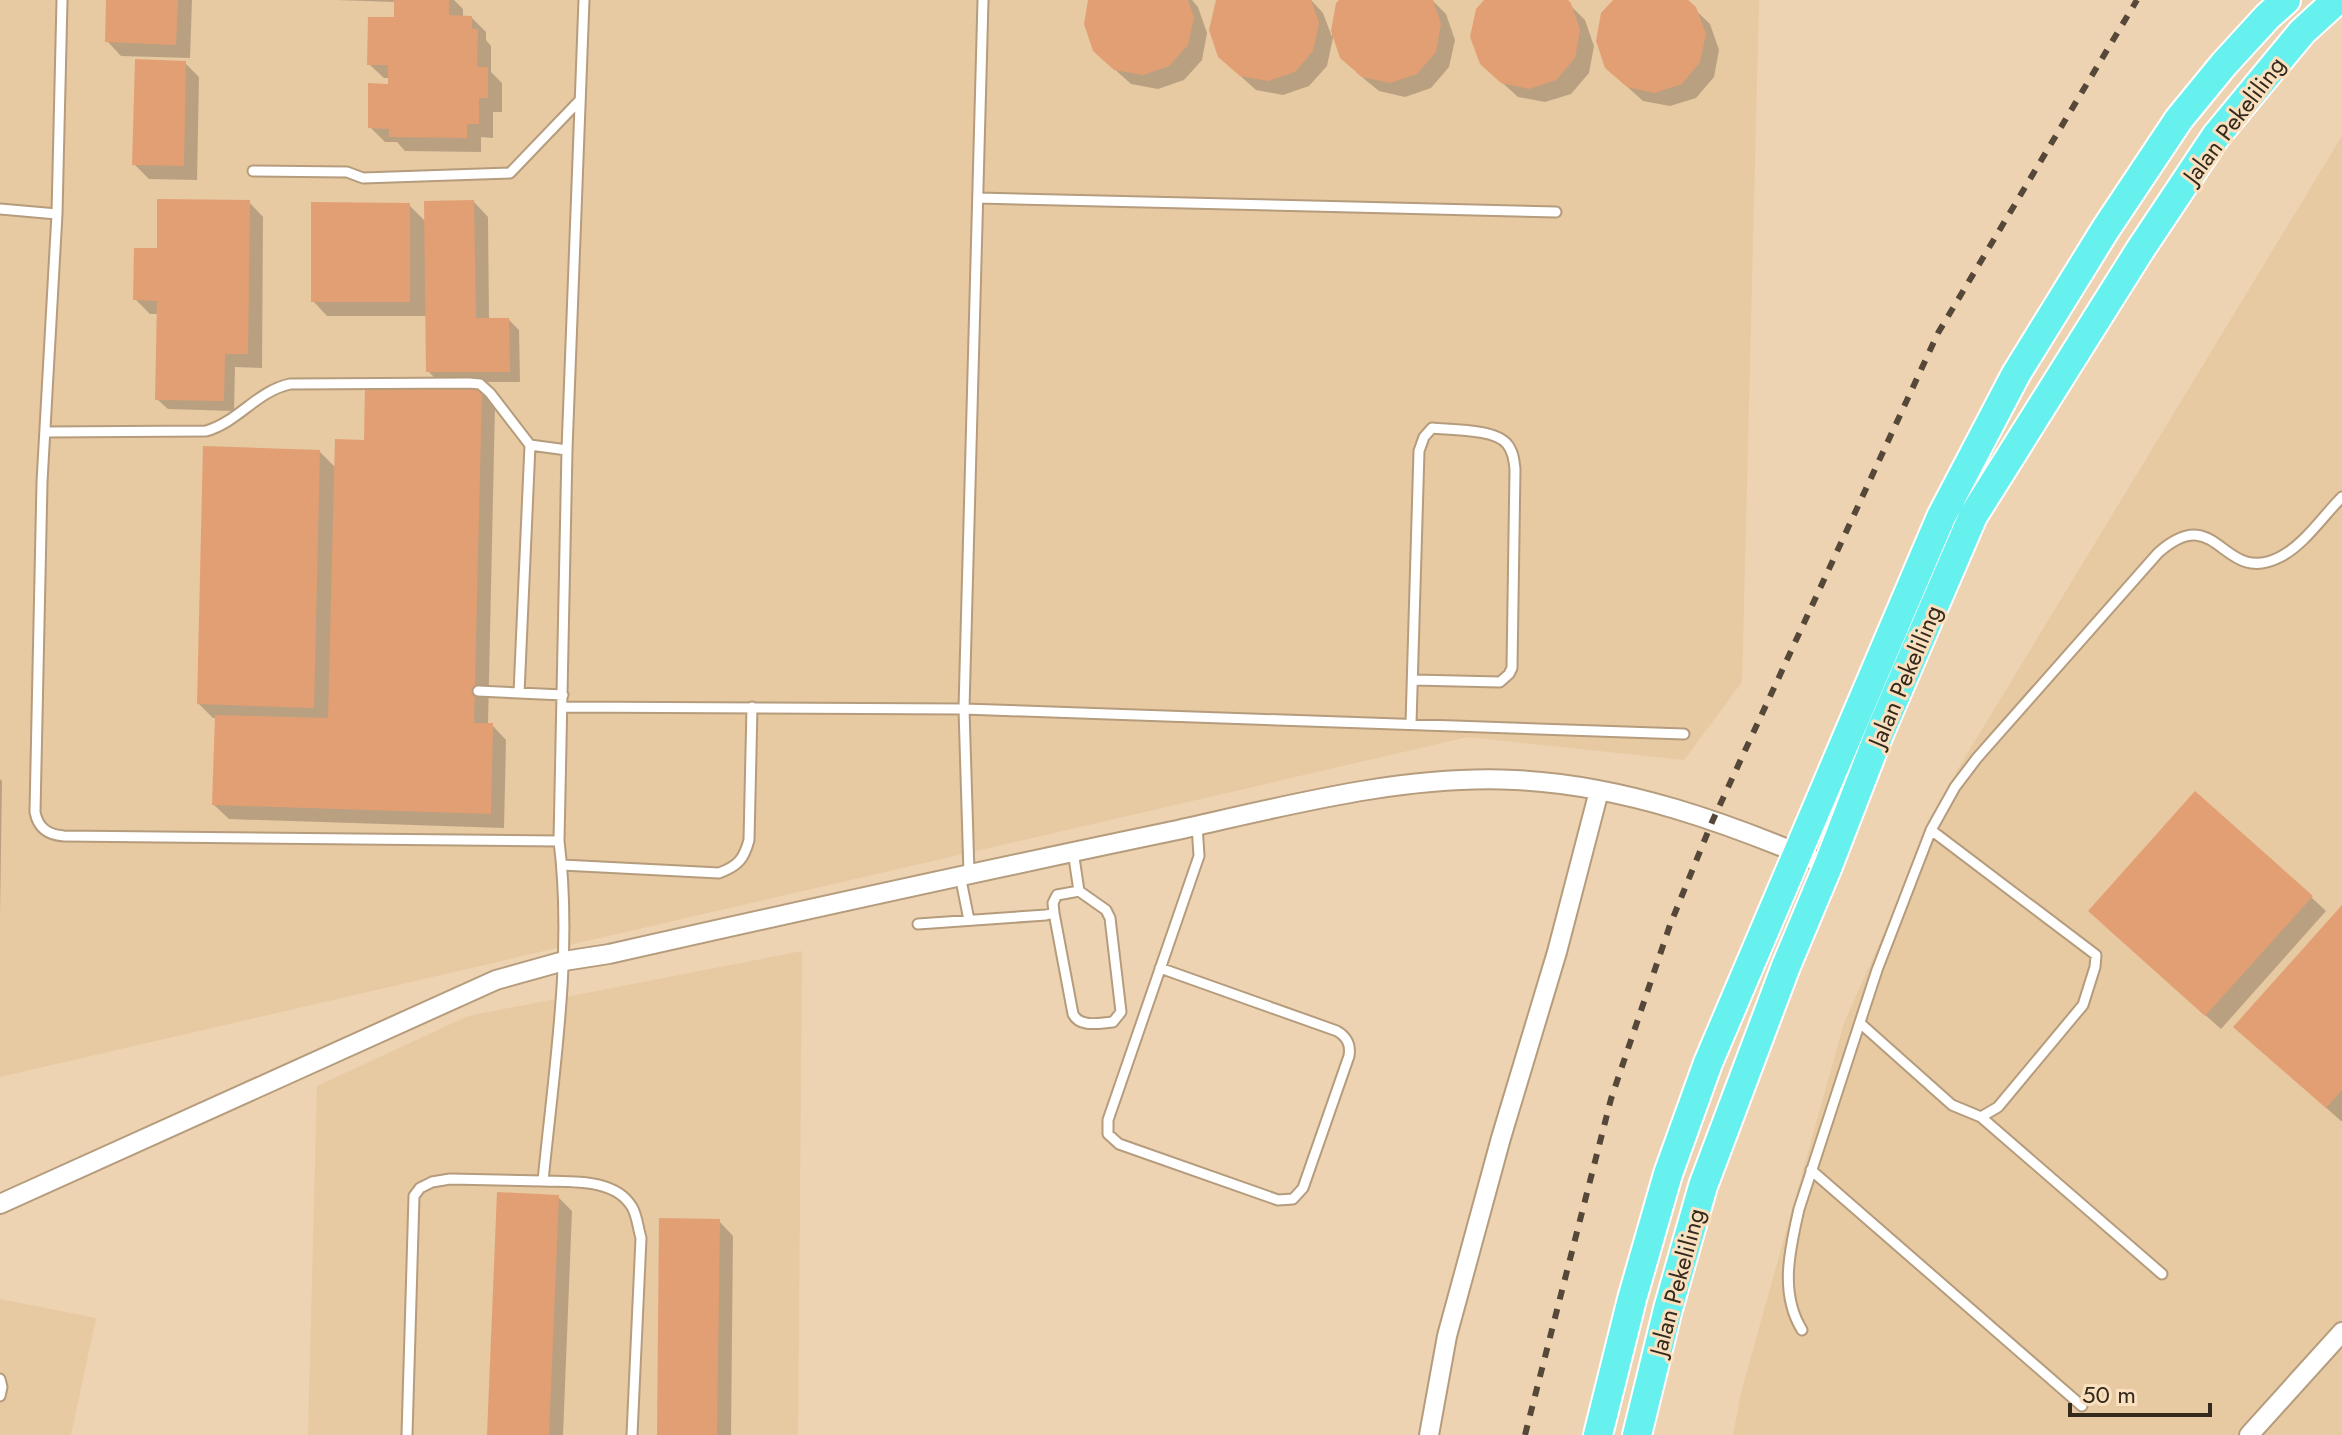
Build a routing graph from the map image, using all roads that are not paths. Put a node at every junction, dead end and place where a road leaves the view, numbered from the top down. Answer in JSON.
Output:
{"nodes":[{"id":1,"x":62,"y":0,"type":"edge"},
{"id":2,"x":584,"y":0,"type":"edge"},
{"id":3,"x":983,"y":0,"type":"edge"},
{"id":4,"x":2286,"y":0,"type":"edge"},
{"id":5,"x":2337,"y":0,"type":"edge"},
{"id":6,"x":580,"y":100,"type":"junction"},
{"id":7,"x":253,"y":171,"type":"dead end"},
{"id":8,"x":978,"y":198,"type":"junction"},
{"id":9,"x":0,"y":209,"type":"edge"},
{"id":10,"x":1556,"y":212,"type":"dead end"},
{"id":11,"x":57,"y":214,"type":"junction"},
{"id":12,"x":45,"y":432,"type":"junction"},
{"id":13,"x":530,"y":445,"type":"junction"},
{"id":14,"x":567,"y":450,"type":"junction"},
{"id":15,"x":2342,"y":497,"type":"edge"},
{"id":16,"x":1413,"y":680,"type":"junction"},
{"id":17,"x":478,"y":691,"type":"dead end"},
{"id":18,"x":519,"y":693,"type":"junction"},
{"id":19,"x":563,"y":695,"type":"junction"},
{"id":20,"x":562,"y":707,"type":"junction"},
{"id":21,"x":752,"y":707,"type":"junction"},
{"id":22,"x":964,"y":709,"type":"junction"},
{"id":23,"x":1411,"y":724,"type":"junction"},
{"id":24,"x":1684,"y":734,"type":"dead end"},
{"id":25,"x":1599,"y":791,"type":"junction"},
{"id":26,"x":1197,"y":825,"type":"junction"},
{"id":27,"x":1931,"y":830,"type":"junction"},
{"id":28,"x":559,"y":841,"type":"junction"},
{"id":29,"x":1073,"y":851,"type":"junction"},
{"id":30,"x":1798,"y":853,"type":"junction"},
{"id":31,"x":562,"y":865,"type":"junction"},
{"id":32,"x":1828,"y":866,"type":"junction"},
{"id":33,"x":965,"y":874,"type":"junction"},
{"id":34,"x":1079,"y":891,"type":"junction"},
{"id":35,"x":1054,"y":913,"type":"junction"},
{"id":36,"x":969,"y":920,"type":"junction"},
{"id":37,"x":918,"y":924,"type":"dead end"},
{"id":38,"x":564,"y":961,"type":"junction"},
{"id":39,"x":1160,"y":968,"type":"junction"},
{"id":40,"x":1860,"y":1023,"type":"junction"},
{"id":41,"x":1981,"y":1117,"type":"junction"},
{"id":42,"x":1811,"y":1170,"type":"junction"},
{"id":43,"x":543,"y":1181,"type":"junction"},
{"id":44,"x":0,"y":1204,"type":"edge"},
{"id":45,"x":2162,"y":1274,"type":"dead end"},
{"id":46,"x":1802,"y":1330,"type":"dead end"},
{"id":47,"x":2342,"y":1332,"type":"edge"},
{"id":48,"x":0,"y":1379,"type":"edge"},
{"id":49,"x":0,"y":1396,"type":"edge"},
{"id":50,"x":2082,"y":1406,"type":"dead end"},
{"id":51,"x":407,"y":1435,"type":"edge"},
{"id":52,"x":632,"y":1435,"type":"edge"},
{"id":53,"x":1429,"y":1435,"type":"edge"},
{"id":54,"x":1598,"y":1435,"type":"edge"},
{"id":55,"x":1637,"y":1435,"type":"edge"},
{"id":56,"x":2249,"y":1435,"type":"edge"}],
"edges":[{"from":1,"to":11,"type":"lane"},
{"from":2,"to":6,"type":"lane"},
{"from":3,"to":8,"type":"lane"},
{"from":4,"to":30,"type":"main road","name":"Jalan Pekeliling"},
{"from":5,"to":32,"type":"main road","name":"Jalan Pekeliling"},
{"from":6,"to":7,"type":"lane"},
{"from":6,"to":14,"type":"lane"},
{"from":8,"to":10,"type":"lane"},
{"from":8,"to":22,"type":"lane"},
{"from":9,"to":11,"type":"lane"},
{"from":11,"to":12,"type":"lane"},
{"from":12,"to":13,"type":"lane"},
{"from":12,"to":28,"type":"lane"},
{"from":13,"to":14,"type":"lane"},
{"from":13,"to":18,"type":"lane"},
{"from":14,"to":19,"type":"lane"},
{"from":15,"to":27,"type":"lane"},
{"from":16,"to":16,"type":"lane"},
{"from":16,"to":23,"type":"lane"},
{"from":17,"to":18,"type":"lane"},
{"from":18,"to":19,"type":"lane"},
{"from":19,"to":20,"type":"lane"},
{"from":20,"to":21,"type":"lane"},
{"from":20,"to":28,"type":"lane"},
{"from":21,"to":22,"type":"lane"},
{"from":21,"to":31,"type":"lane"},
{"from":22,"to":23,"type":"lane"},
{"from":22,"to":33,"type":"lane"},
{"from":23,"to":24,"type":"lane"},
{"from":25,"to":26,"type":"street"},
{"from":25,"to":30,"type":"street"},
{"from":25,"to":53,"type":"street"},
{"from":26,"to":29,"type":"street"},
{"from":26,"to":39,"type":"lane"},
{"from":27,"to":40,"type":"lane"},
{"from":27,"to":41,"type":"lane"},
{"from":28,"to":31,"type":"lane"},
{"from":29,"to":33,"type":"street"},
{"from":29,"to":34,"type":"lane"},
{"from":30,"to":32,"type":"street"},
{"from":30,"to":54,"type":"main road","name":"Jalan Pekeliling"},
{"from":31,"to":38,"type":"lane"},
{"from":32,"to":55,"type":"main road","name":"Jalan Pekeliling"},
{"from":33,"to":36,"type":"lane"},
{"from":33,"to":38,"type":"street"},
{"from":34,"to":35,"type":"lane"},
{"from":34,"to":35,"type":"lane"},
{"from":35,"to":36,"type":"lane"},
{"from":36,"to":37,"type":"lane"},
{"from":38,"to":43,"type":"lane"},
{"from":38,"to":44,"type":"street"},
{"from":39,"to":39,"type":"lane"},
{"from":40,"to":41,"type":"lane"},
{"from":40,"to":42,"type":"lane"},
{"from":41,"to":45,"type":"lane"},
{"from":42,"to":46,"type":"lane"},
{"from":42,"to":50,"type":"lane"},
{"from":43,"to":51,"type":"lane"},
{"from":43,"to":52,"type":"lane"},
{"from":47,"to":56,"type":"street"},
{"from":48,"to":49,"type":"lane"}]}
